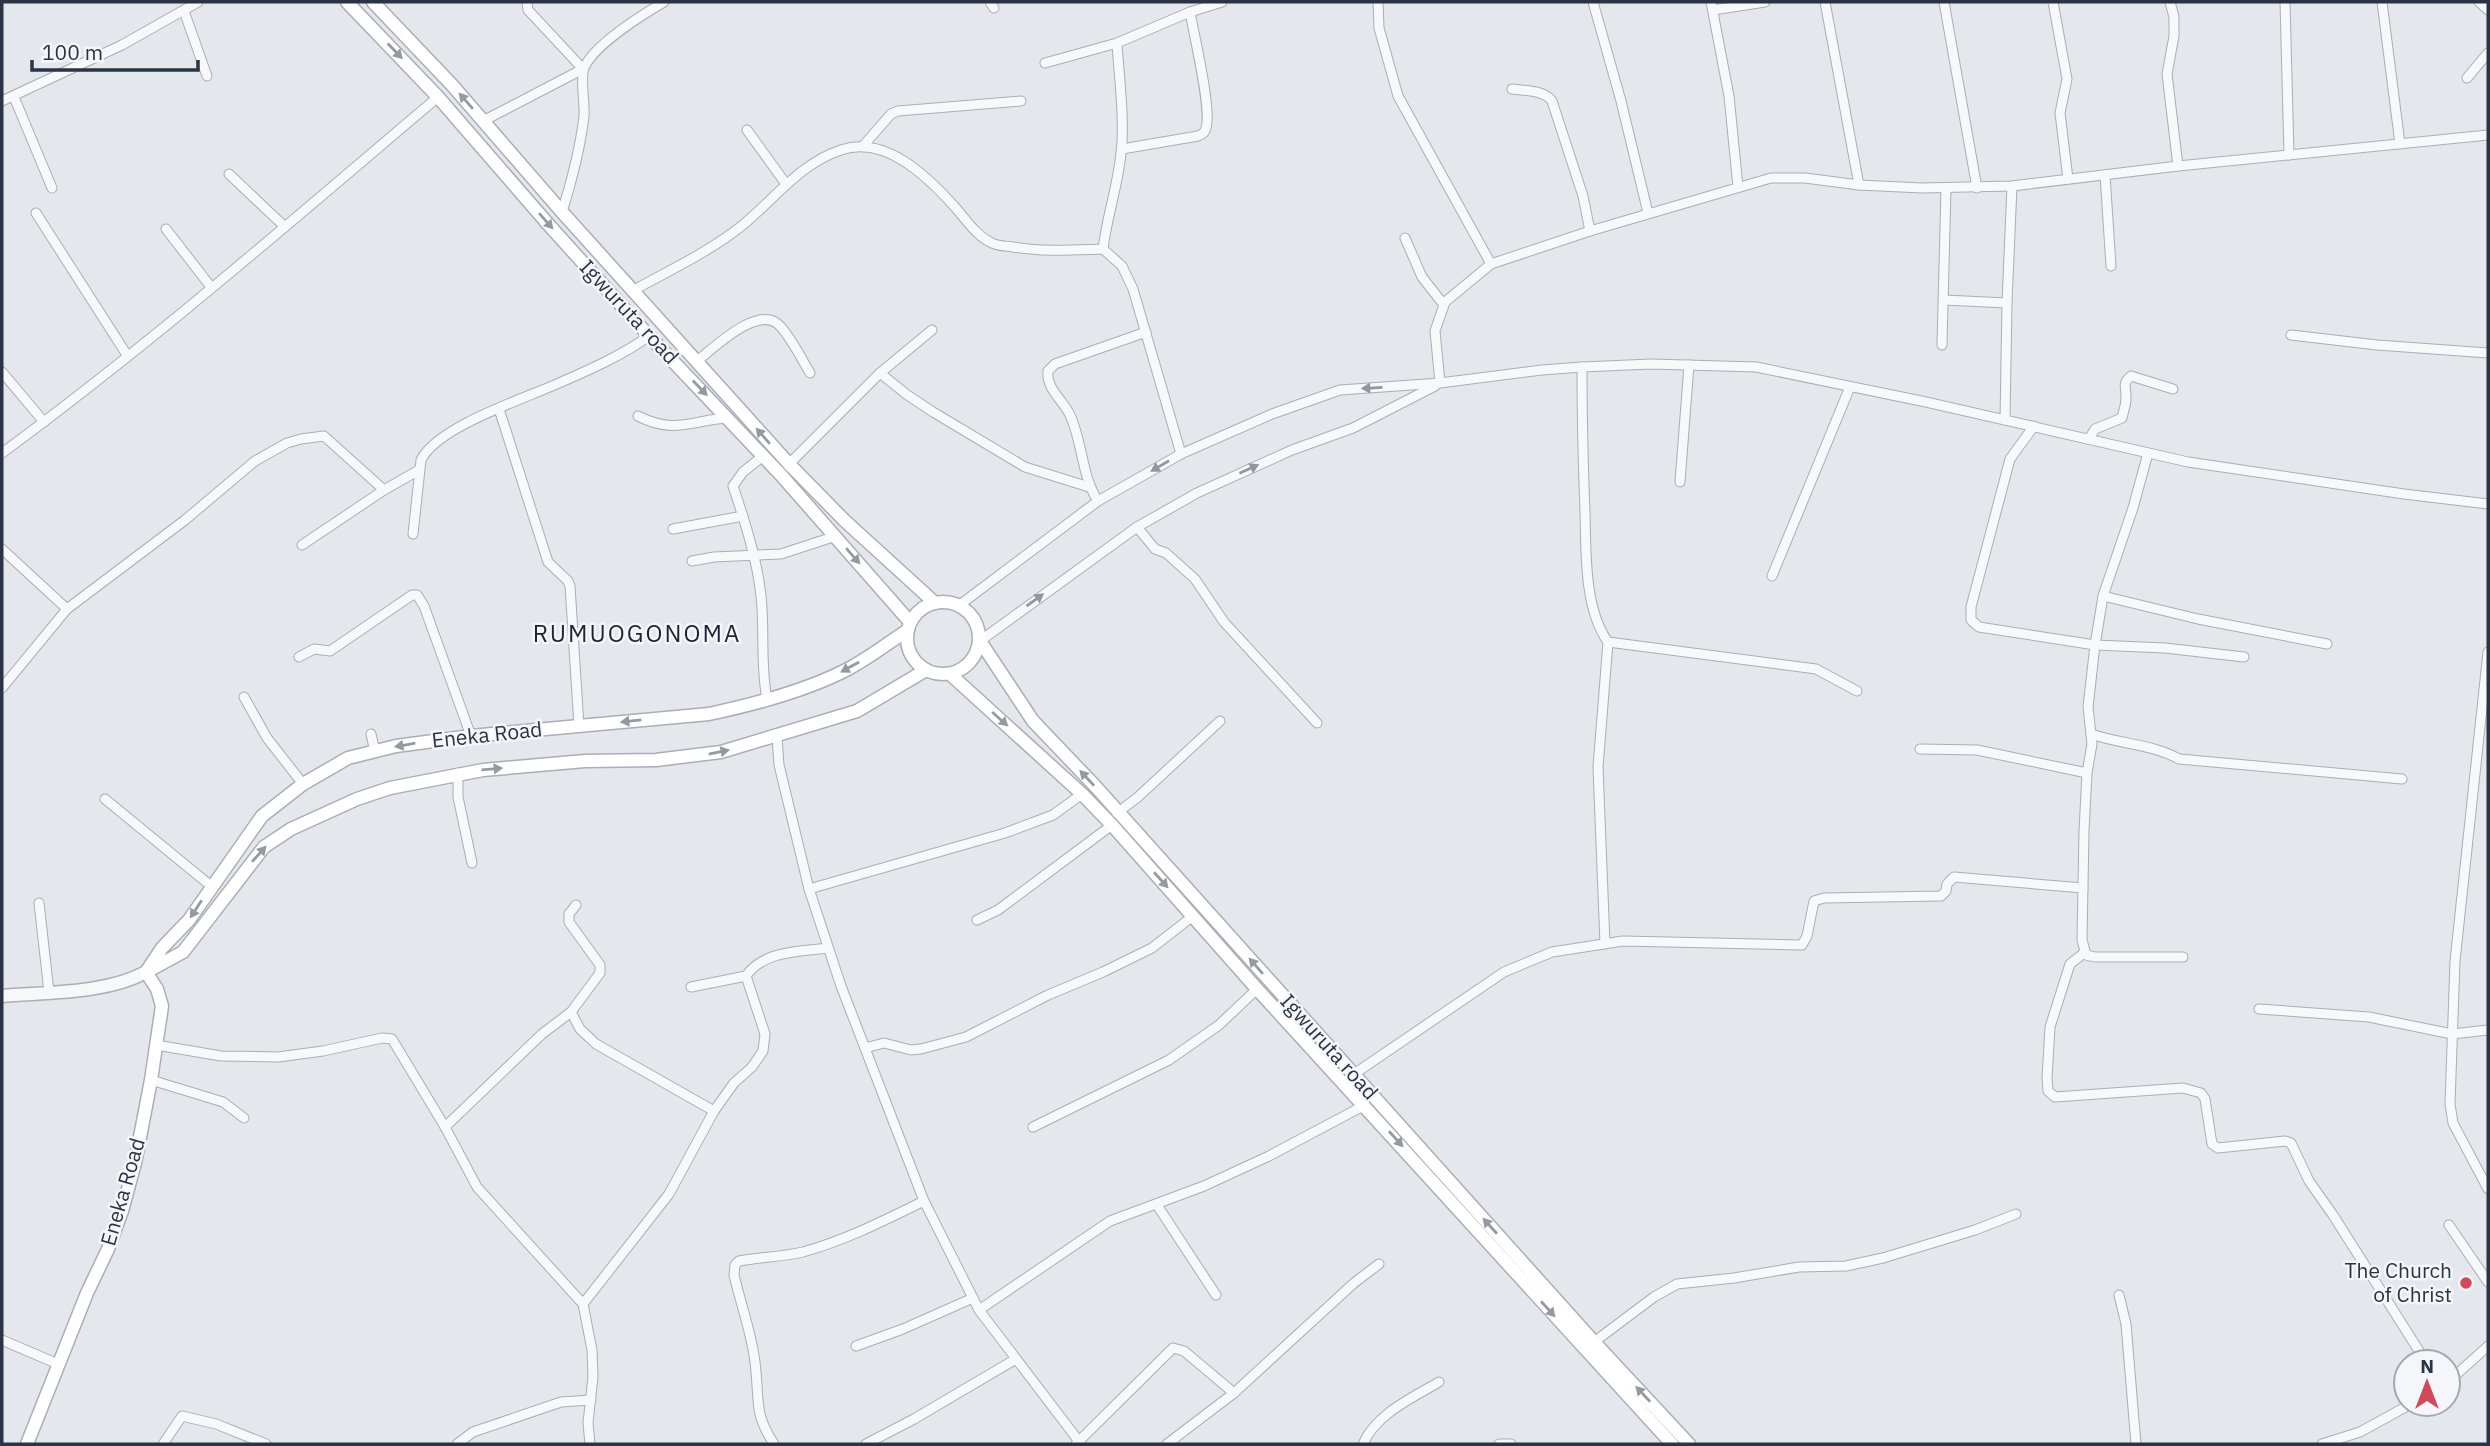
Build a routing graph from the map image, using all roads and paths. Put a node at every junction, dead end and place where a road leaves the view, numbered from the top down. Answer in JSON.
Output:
{"nodes":[{"id":1,"x":198,"y":2,"type":"edge"},
{"id":2,"x":347,"y":2,"type":"edge"},
{"id":3,"x":373,"y":2,"type":"edge"},
{"id":4,"x":527,"y":2,"type":"edge"},
{"id":5,"x":664,"y":2,"type":"edge"},
{"id":6,"x":1223,"y":2,"type":"edge"},
{"id":7,"x":1378,"y":2,"type":"edge"},
{"id":8,"x":1593,"y":2,"type":"edge"},
{"id":9,"x":1765,"y":2,"type":"edge"},
{"id":10,"x":1825,"y":2,"type":"edge"},
{"id":11,"x":1944,"y":2,"type":"edge"},
{"id":12,"x":2053,"y":2,"type":"edge"},
{"id":13,"x":2170,"y":2,"type":"edge"},
{"id":14,"x":2285,"y":2,"type":"edge"},
{"id":15,"x":2382,"y":2,"type":"edge"},
{"id":16,"x":2479,"y":2,"type":"edge"},
{"id":17,"x":1712,"y":6,"type":"edge"},
{"id":18,"x":2488,"y":9,"type":"edge"},
{"id":19,"x":184,"y":11,"type":"junction"},
{"id":20,"x":1190,"y":12,"type":"junction"},
{"id":21,"x":1117,"y":43,"type":"junction"},
{"id":22,"x":2488,"y":52,"type":"edge"},
{"id":23,"x":1045,"y":63,"type":"dead end"},
{"id":24,"x":583,"y":69,"type":"junction"},
{"id":25,"x":207,"y":76,"type":"dead end"},
{"id":26,"x":2467,"y":78,"type":"dead end"},
{"id":27,"x":1512,"y":89,"type":"dead end"},
{"id":28,"x":14,"y":97,"type":"junction"},
{"id":29,"x":438,"y":97,"type":"junction"},
{"id":30,"x":2,"y":101,"type":"edge"},
{"id":31,"x":1021,"y":101,"type":"dead end"},
{"id":32,"x":483,"y":121,"type":"junction"},
{"id":33,"x":747,"y":130,"type":"dead end"},
{"id":34,"x":2488,"y":135,"type":"edge"},
{"id":35,"x":2400,"y":145,"type":"junction"},
{"id":36,"x":863,"y":146,"type":"junction"},
{"id":37,"x":1122,"y":149,"type":"junction"},
{"id":38,"x":2289,"y":155,"type":"junction"},
{"id":39,"x":2178,"y":166,"type":"junction"},
{"id":40,"x":229,"y":174,"type":"dead end"},
{"id":41,"x":2105,"y":175,"type":"junction"},
{"id":42,"x":2068,"y":179,"type":"junction"},
{"id":43,"x":786,"y":184,"type":"junction"},
{"id":44,"x":1859,"y":185,"type":"junction"},
{"id":45,"x":2012,"y":186,"type":"junction"},
{"id":46,"x":1738,"y":187,"type":"junction"},
{"id":47,"x":52,"y":188,"type":"dead end"},
{"id":48,"x":1947,"y":188,"type":"junction"},
{"id":49,"x":1978,"y":188,"type":"junction"},
{"id":50,"x":562,"y":212,"type":"junction"},
{"id":51,"x":36,"y":213,"type":"dead end"},
{"id":52,"x":1648,"y":214,"type":"junction"},
{"id":53,"x":285,"y":227,"type":"junction"},
{"id":54,"x":166,"y":229,"type":"dead end"},
{"id":55,"x":1590,"y":231,"type":"junction"},
{"id":56,"x":1405,"y":238,"type":"dead end"},
{"id":57,"x":1103,"y":249,"type":"junction"},
{"id":58,"x":1491,"y":264,"type":"junction"},
{"id":59,"x":2111,"y":266,"type":"dead end"},
{"id":60,"x":211,"y":287,"type":"junction"},
{"id":61,"x":634,"y":290,"type":"junction"},
{"id":62,"x":1944,"y":300,"type":"junction"},
{"id":63,"x":2007,"y":303,"type":"junction"},
{"id":64,"x":1444,"y":305,"type":"junction"},
{"id":65,"x":932,"y":330,"type":"dead end"},
{"id":66,"x":1146,"y":332,"type":"junction"},
{"id":67,"x":2291,"y":335,"type":"dead end"},
{"id":68,"x":649,"y":336,"type":"junction"},
{"id":69,"x":1942,"y":345,"type":"dead end"},
{"id":70,"x":2488,"y":353,"type":"edge"},
{"id":71,"x":127,"y":355,"type":"junction"},
{"id":72,"x":697,"y":361,"type":"junction"},
{"id":73,"x":1689,"y":365,"type":"junction"},
{"id":74,"x":1582,"y":367,"type":"junction"},
{"id":75,"x":2,"y":372,"type":"edge"},
{"id":76,"x":810,"y":373,"type":"dead end"},
{"id":77,"x":880,"y":373,"type":"junction"},
{"id":78,"x":1440,"y":383,"type":"junction"},
{"id":79,"x":1850,"y":387,"type":"junction"},
{"id":80,"x":2173,"y":389,"type":"dead end"},
{"id":81,"x":499,"y":409,"type":"junction"},
{"id":82,"x":638,"y":416,"type":"dead end"},
{"id":83,"x":728,"y":418,"type":"junction"},
{"id":84,"x":2005,"y":420,"type":"junction"},
{"id":85,"x":44,"y":422,"type":"junction"},
{"id":86,"x":2034,"y":426,"type":"junction"},
{"id":87,"x":2089,"y":439,"type":"junction"},
{"id":88,"x":2,"y":453,"type":"edge"},
{"id":89,"x":2148,"y":453,"type":"junction"},
{"id":90,"x":1181,"y":454,"type":"junction"},
{"id":91,"x":763,"y":456,"type":"junction"},
{"id":92,"x":789,"y":464,"type":"junction"},
{"id":93,"x":419,"y":470,"type":"junction"},
{"id":94,"x":1680,"y":482,"type":"dead end"},
{"id":95,"x":1089,"y":487,"type":"junction"},
{"id":96,"x":384,"y":490,"type":"junction"},
{"id":97,"x":1098,"y":501,"type":"junction"},
{"id":98,"x":2488,"y":504,"type":"edge"},
{"id":99,"x":743,"y":516,"type":"junction"},
{"id":100,"x":1137,"y":527,"type":"junction"},
{"id":101,"x":673,"y":530,"type":"dead end"},
{"id":102,"x":413,"y":534,"type":"dead end"},
{"id":103,"x":836,"y":536,"type":"junction"},
{"id":104,"x":302,"y":545,"type":"dead end"},
{"id":105,"x":2,"y":549,"type":"edge"},
{"id":106,"x":754,"y":556,"type":"junction"},
{"id":107,"x":692,"y":561,"type":"dead end"},
{"id":108,"x":1772,"y":576,"type":"dead end"},
{"id":109,"x":2103,"y":596,"type":"junction"},
{"id":110,"x":935,"y":603,"type":"junction"},
{"id":111,"x":961,"y":604,"type":"junction"},
{"id":112,"x":67,"y":608,"type":"junction"},
{"id":113,"x":909,"y":626,"type":"junction"},
{"id":114,"x":980,"y":641,"type":"junction"},
{"id":115,"x":1608,"y":642,"type":"junction"},
{"id":116,"x":2327,"y":644,"type":"dead end"},
{"id":117,"x":2095,"y":645,"type":"junction"},
{"id":118,"x":2488,"y":652,"type":"edge"},
{"id":119,"x":299,"y":657,"type":"dead end"},
{"id":120,"x":2244,"y":657,"type":"dead end"},
{"id":121,"x":926,"y":670,"type":"junction"},
{"id":122,"x":950,"y":674,"type":"junction"},
{"id":123,"x":2,"y":688,"type":"edge"},
{"id":124,"x":1857,"y":691,"type":"dead end"},
{"id":125,"x":244,"y":696,"type":"dead end"},
{"id":126,"x":767,"y":699,"type":"junction"},
{"id":127,"x":1220,"y":721,"type":"dead end"},
{"id":128,"x":1317,"y":723,"type":"dead end"},
{"id":129,"x":579,"y":726,"type":"junction"},
{"id":130,"x":371,"y":734,"type":"dead end"},
{"id":131,"x":2091,"y":734,"type":"junction"},
{"id":132,"x":471,"y":736,"type":"junction"},
{"id":133,"x":777,"y":737,"type":"junction"},
{"id":134,"x":1920,"y":749,"type":"dead end"},
{"id":135,"x":375,"y":752,"type":"junction"},
{"id":136,"x":2087,"y":773,"type":"junction"},
{"id":137,"x":458,"y":774,"type":"junction"},
{"id":138,"x":2402,"y":779,"type":"dead end"},
{"id":139,"x":303,"y":784,"type":"junction"},
{"id":140,"x":1082,"y":794,"type":"junction"},
{"id":141,"x":104,"y":799,"type":"dead end"},
{"id":142,"x":1115,"y":819,"type":"junction"},
{"id":143,"x":472,"y":863,"type":"dead end"},
{"id":144,"x":211,"y":886,"type":"junction"},
{"id":145,"x":2082,"y":888,"type":"junction"},
{"id":146,"x":809,"y":889,"type":"junction"},
{"id":147,"x":39,"y":903,"type":"dead end"},
{"id":148,"x":576,"y":905,"type":"dead end"},
{"id":149,"x":1193,"y":916,"type":"junction"},
{"id":150,"x":977,"y":920,"type":"dead end"},
{"id":151,"x":1605,"y":944,"type":"junction"},
{"id":152,"x":828,"y":948,"type":"junction"},
{"id":153,"x":2084,"y":953,"type":"junction"},
{"id":154,"x":2183,"y":957,"type":"dead end"},
{"id":155,"x":146,"y":972,"type":"junction"},
{"id":156,"x":746,"y":976,"type":"junction"},
{"id":157,"x":691,"y":987,"type":"dead end"},
{"id":158,"x":1257,"y":989,"type":"junction"},
{"id":159,"x":49,"y":992,"type":"junction"},
{"id":160,"x":2,"y":996,"type":"edge"},
{"id":161,"x":2259,"y":1009,"type":"dead end"},
{"id":162,"x":571,"y":1012,"type":"junction"},
{"id":163,"x":2488,"y":1030,"type":"edge"},
{"id":164,"x":2452,"y":1034,"type":"junction"},
{"id":165,"x":156,"y":1045,"type":"junction"},
{"id":166,"x":865,"y":1048,"type":"junction"},
{"id":167,"x":1354,"y":1074,"type":"junction"},
{"id":168,"x":151,"y":1080,"type":"junction"},
{"id":169,"x":1365,"y":1105,"type":"junction"},
{"id":170,"x":714,"y":1111,"type":"junction"},
{"id":171,"x":244,"y":1118,"type":"dead end"},
{"id":172,"x":445,"y":1127,"type":"junction"},
{"id":173,"x":1033,"y":1127,"type":"dead end"},
{"id":174,"x":2488,"y":1189,"type":"edge"},
{"id":175,"x":924,"y":1200,"type":"junction"},
{"id":176,"x":1157,"y":1205,"type":"junction"},
{"id":177,"x":2016,"y":1214,"type":"dead end"},
{"id":178,"x":2449,"y":1225,"type":"dead end"},
{"id":179,"x":1379,"y":1264,"type":"dead end"},
{"id":180,"x":2488,"y":1282,"type":"edge"},
{"id":181,"x":1216,"y":1295,"type":"dead end"},
{"id":182,"x":2119,"y":1295,"type":"dead end"},
{"id":183,"x":973,"y":1298,"type":"junction"},
{"id":184,"x":583,"y":1304,"type":"junction"},
{"id":185,"x":979,"y":1310,"type":"junction"},
{"id":186,"x":2,"y":1340,"type":"edge"},
{"id":187,"x":1594,"y":1342,"type":"junction"},
{"id":188,"x":856,"y":1346,"type":"dead end"},
{"id":189,"x":2488,"y":1346,"type":"edge"},
{"id":190,"x":2417,"y":1348,"type":"edge"},
{"id":191,"x":1016,"y":1359,"type":"junction"},
{"id":192,"x":58,"y":1364,"type":"junction"},
{"id":193,"x":2462,"y":1369,"type":"edge"},
{"id":194,"x":1439,"y":1382,"type":"dead end"},
{"id":195,"x":1234,"y":1393,"type":"junction"},
{"id":196,"x":591,"y":1400,"type":"junction"},
{"id":197,"x":2392,"y":1414,"type":"edge"},
{"id":198,"x":1079,"y":1443,"type":"edge"},
{"id":199,"x":27,"y":1444,"type":"edge"},
{"id":200,"x":163,"y":1444,"type":"edge"},
{"id":201,"x":266,"y":1444,"type":"edge"},
{"id":202,"x":457,"y":1444,"type":"edge"},
{"id":203,"x":590,"y":1444,"type":"edge"},
{"id":204,"x":774,"y":1444,"type":"edge"},
{"id":205,"x":866,"y":1444,"type":"edge"},
{"id":206,"x":1167,"y":1444,"type":"edge"},
{"id":207,"x":1363,"y":1444,"type":"edge"},
{"id":208,"x":1499,"y":1444,"type":"edge"},
{"id":209,"x":1510,"y":1444,"type":"edge"},
{"id":210,"x":1672,"y":1444,"type":"edge"},
{"id":211,"x":1689,"y":1444,"type":"edge"},
{"id":212,"x":2136,"y":1444,"type":"edge"},
{"id":213,"x":2322,"y":1444,"type":"edge"}],
"edges":[{"from":1,"to":19,"type":"street"},
{"from":2,"to":29,"type":"main road","name":"Igwuruta road","one_way":true},
{"from":32,"to":3,"type":"main road","name":"Igwuruta road","one_way":true},
{"from":4,"to":24,"type":"street"},
{"from":5,"to":24,"type":"street"},
{"from":6,"to":20,"type":"street"},
{"from":7,"to":58,"type":"street"},
{"from":8,"to":52,"type":"street"},
{"from":9,"to":17,"type":"street"},
{"from":10,"to":44,"type":"street"},
{"from":11,"to":49,"type":"street"},
{"from":12,"to":42,"type":"street"},
{"from":13,"to":39,"type":"street"},
{"from":14,"to":38,"type":"street"},
{"from":15,"to":35,"type":"street"},
{"from":16,"to":18,"type":"street"},
{"from":17,"to":46,"type":"street"},
{"from":19,"to":25,"type":"street"},
{"from":19,"to":28,"type":"street"},
{"from":20,"to":21,"type":"street"},
{"from":20,"to":37,"type":"street"},
{"from":21,"to":23,"type":"street"},
{"from":21,"to":37,"type":"street"},
{"from":22,"to":26,"type":"street"},
{"from":24,"to":32,"type":"street"},
{"from":24,"to":50,"type":"street"},
{"from":27,"to":55,"type":"street"},
{"from":28,"to":30,"type":"street"},
{"from":28,"to":47,"type":"street"},
{"from":29,"to":53,"type":"street"},
{"from":29,"to":68,"type":"main road","name":"Igwuruta road","one_way":true},
{"from":31,"to":36,"type":"street"},
{"from":32,"to":50,"type":"main road","name":"Igwuruta road"},
{"from":33,"to":43,"type":"street"},
{"from":34,"to":35,"type":"street"},
{"from":35,"to":38,"type":"street"},
{"from":36,"to":43,"type":"street"},
{"from":36,"to":57,"type":"street"},
{"from":37,"to":57,"type":"street"},
{"from":38,"to":39,"type":"street"},
{"from":39,"to":41,"type":"street"},
{"from":40,"to":53,"type":"street"},
{"from":41,"to":42,"type":"street"},
{"from":41,"to":59,"type":"street"},
{"from":42,"to":45,"type":"street"},
{"from":43,"to":61,"type":"street"},
{"from":44,"to":46,"type":"street"},
{"from":44,"to":48,"type":"street"},
{"from":45,"to":49,"type":"street"},
{"from":45,"to":63,"type":"street"},
{"from":46,"to":52,"type":"street"},
{"from":48,"to":49,"type":"street"},
{"from":48,"to":62,"type":"street"},
{"from":50,"to":61,"type":"main road","name":"Igwuruta road"},
{"from":51,"to":71,"type":"street"},
{"from":52,"to":55,"type":"street"},
{"from":53,"to":60,"type":"street"},
{"from":54,"to":60,"type":"street"},
{"from":55,"to":58,"type":"street"},
{"from":56,"to":64,"type":"street"},
{"from":57,"to":66,"type":"street"},
{"from":58,"to":64,"type":"street"},
{"from":60,"to":71,"type":"street"},
{"from":61,"to":72,"type":"main road","name":"Igwuruta road"},
{"from":62,"to":63,"type":"street"},
{"from":62,"to":69,"type":"street"},
{"from":63,"to":84,"type":"street"},
{"from":64,"to":78,"type":"street"},
{"from":65,"to":77,"type":"street"},
{"from":66,"to":90,"type":"street"},
{"from":66,"to":95,"type":"street"},
{"from":67,"to":70,"type":"street"},
{"from":68,"to":81,"type":"street"},
{"from":68,"to":83,"type":"main road","name":"Igwuruta road","one_way":true},
{"from":71,"to":85,"type":"street"},
{"from":72,"to":76,"type":"street"},
{"from":92,"to":72,"type":"main road","name":"Igwuruta road","one_way":true},
{"from":73,"to":74,"type":"street"},
{"from":73,"to":79,"type":"street"},
{"from":73,"to":94,"type":"street"},
{"from":74,"to":78,"type":"street"},
{"from":74,"to":115,"type":"street"},
{"from":75,"to":85,"type":"street"},
{"from":77,"to":92,"type":"street"},
{"from":77,"to":95,"type":"street"},
{"from":78,"to":90,"type":"street","one_way":true},
{"from":100,"to":78,"type":"street","one_way":true},
{"from":79,"to":84,"type":"street"},
{"from":79,"to":108,"type":"street"},
{"from":80,"to":87,"type":"street"},
{"from":81,"to":93,"type":"street"},
{"from":81,"to":129,"type":"street"},
{"from":82,"to":83,"type":"street"},
{"from":83,"to":91,"type":"main road","name":"Igwuruta road"},
{"from":84,"to":86,"type":"street"},
{"from":85,"to":88,"type":"street"},
{"from":86,"to":87,"type":"street"},
{"from":86,"to":117,"type":"street"},
{"from":87,"to":89,"type":"street"},
{"from":89,"to":98,"type":"street"},
{"from":89,"to":109,"type":"street"},
{"from":90,"to":97,"type":"street","one_way":true},
{"from":91,"to":99,"type":"street"},
{"from":91,"to":103,"type":"main road","name":"Igwuruta road"},
{"from":92,"to":110,"type":"main road","name":"Igwuruta road"},
{"from":93,"to":96,"type":"street"},
{"from":93,"to":102,"type":"street"},
{"from":95,"to":97,"type":"street"},
{"from":96,"to":104,"type":"street"},
{"from":96,"to":112,"type":"street"},
{"from":97,"to":111,"type":"street"},
{"from":99,"to":101,"type":"street"},
{"from":99,"to":106,"type":"street"},
{"from":114,"to":100,"type":"street","one_way":true},
{"from":100,"to":128,"type":"street"},
{"from":103,"to":106,"type":"street"},
{"from":103,"to":113,"type":"main road","name":"Igwuruta road","one_way":true},
{"from":105,"to":112,"type":"street"},
{"from":106,"to":107,"type":"street"},
{"from":106,"to":126,"type":"street"},
{"from":109,"to":116,"type":"street"},
{"from":109,"to":117,"type":"street"},
{"from":110,"to":111,"type":"main road"},
{"from":110,"to":113,"type":"main road"},
{"from":111,"to":114,"type":"main road"},
{"from":112,"to":123,"type":"street"},
{"from":113,"to":121,"type":"main road"},
{"from":113,"to":126,"type":"main road","name":"Eneka Road","one_way":true},
{"from":114,"to":122,"type":"main road"},
{"from":142,"to":114,"type":"main road","name":"Igwuruta road","one_way":true},
{"from":115,"to":124,"type":"street"},
{"from":115,"to":151,"type":"street"},
{"from":117,"to":120,"type":"street"},
{"from":117,"to":131,"type":"street"},
{"from":118,"to":164,"type":"street"},
{"from":119,"to":132,"type":"street"},
{"from":121,"to":122,"type":"main road"},
{"from":121,"to":133,"type":"main road","name":"Eneka Road"},
{"from":122,"to":140,"type":"main road","name":"Igwuruta road","one_way":true},
{"from":125,"to":139,"type":"street"},
{"from":126,"to":129,"type":"main road","name":"Eneka Road","one_way":true},
{"from":127,"to":142,"type":"street"},
{"from":129,"to":132,"type":"main road","name":"Eneka Road"},
{"from":130,"to":135,"type":"street"},
{"from":131,"to":136,"type":"street"},
{"from":131,"to":138,"type":"street"},
{"from":132,"to":135,"type":"main road","name":"Eneka Road","one_way":true},
{"from":137,"to":133,"type":"main road","name":"Eneka Road","one_way":true},
{"from":133,"to":146,"type":"street"},
{"from":134,"to":136,"type":"street"},
{"from":135,"to":139,"type":"main road","name":"Eneka Road"},
{"from":136,"to":145,"type":"street"},
{"from":137,"to":143,"type":"street"},
{"from":155,"to":137,"type":"main road","name":"Eneka Road","one_way":true},
{"from":139,"to":144,"type":"main road","name":"Eneka Road"},
{"from":140,"to":142,"type":"main road","name":"Igwuruta road"},
{"from":140,"to":146,"type":"street"},
{"from":141,"to":144,"type":"street"},
{"from":142,"to":149,"type":"main road","name":"Igwuruta road","one_way":true},
{"from":142,"to":150,"type":"street"},
{"from":167,"to":142,"type":"main road","name":"Igwuruta road","one_way":true},
{"from":144,"to":155,"type":"main road","name":"Eneka Road","one_way":true},
{"from":145,"to":151,"type":"street"},
{"from":145,"to":153,"type":"street"},
{"from":146,"to":152,"type":"street"},
{"from":147,"to":159,"type":"street"},
{"from":148,"to":162,"type":"street"},
{"from":149,"to":158,"type":"main road","name":"Igwuruta road"},
{"from":149,"to":166,"type":"street"},
{"from":151,"to":167,"type":"street"},
{"from":152,"to":156,"type":"street"},
{"from":152,"to":166,"type":"street"},
{"from":153,"to":154,"type":"street"},
{"from":153,"to":190,"type":"street"},
{"from":155,"to":159,"type":"street"},
{"from":155,"to":165,"type":"main road","name":"Eneka Road"},
{"from":156,"to":157,"type":"street"},
{"from":156,"to":170,"type":"street"},
{"from":158,"to":169,"type":"main road","name":"Igwuruta road"},
{"from":158,"to":173,"type":"street"},
{"from":159,"to":160,"type":"street"},
{"from":161,"to":164,"type":"street"},
{"from":162,"to":170,"type":"street"},
{"from":162,"to":172,"type":"street"},
{"from":163,"to":164,"type":"street"},
{"from":164,"to":174,"type":"street"},
{"from":165,"to":168,"type":"main road","name":"Eneka Road"},
{"from":165,"to":172,"type":"street"},
{"from":166,"to":175,"type":"street"},
{"from":187,"to":167,"type":"main road","name":"Igwuruta road","one_way":true},
{"from":168,"to":171,"type":"street"},
{"from":168,"to":192,"type":"main road","name":"Eneka Road"},
{"from":169,"to":176,"type":"street"},
{"from":169,"to":210,"type":"main road","name":"Igwuruta road","one_way":true},
{"from":170,"to":184,"type":"street"},
{"from":172,"to":184,"type":"street"},
{"from":175,"to":183,"type":"street"},
{"from":175,"to":204,"type":"street"},
{"from":176,"to":181,"type":"street"},
{"from":176,"to":185,"type":"street"},
{"from":177,"to":187,"type":"street"},
{"from":178,"to":180,"type":"street"},
{"from":179,"to":195,"type":"street"},
{"from":182,"to":212,"type":"street"},
{"from":183,"to":185,"type":"street"},
{"from":183,"to":188,"type":"street"},
{"from":184,"to":196,"type":"street"},
{"from":185,"to":191,"type":"street"},
{"from":186,"to":192,"type":"street"},
{"from":211,"to":187,"type":"main road","name":"Igwuruta road","one_way":true},
{"from":189,"to":193,"type":"street"},
{"from":191,"to":198,"type":"street"},
{"from":191,"to":205,"type":"street"},
{"from":192,"to":199,"type":"main road","name":"Eneka Road"},
{"from":194,"to":207,"type":"street"},
{"from":195,"to":198,"type":"street"},
{"from":195,"to":206,"type":"street"},
{"from":196,"to":202,"type":"street"},
{"from":196,"to":203,"type":"street"},
{"from":197,"to":213,"type":"street"},
{"from":200,"to":201,"type":"street"},
{"from":208,"to":209,"type":"street"}]}
